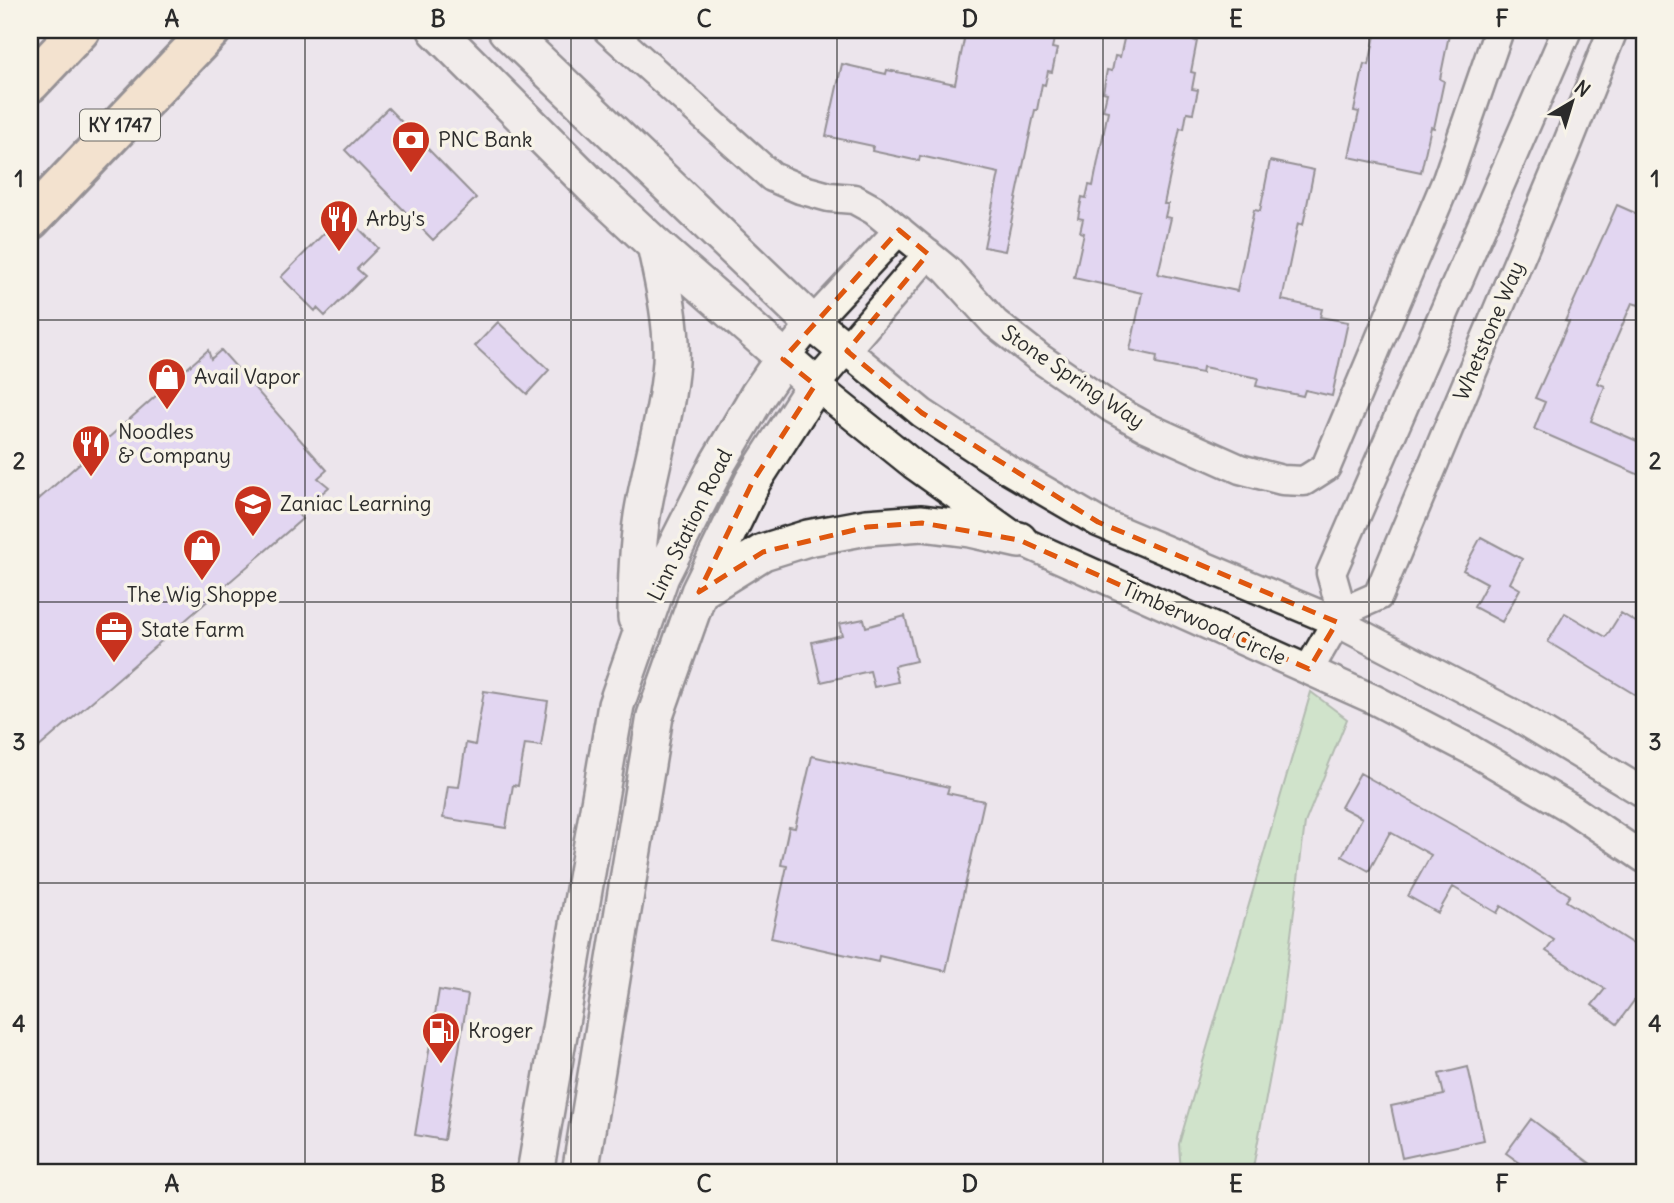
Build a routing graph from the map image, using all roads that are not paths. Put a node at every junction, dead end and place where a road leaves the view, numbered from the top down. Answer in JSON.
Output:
{"nodes":[{"id":1,"x":80,"y":30,"type":"edge"},
{"id":2,"x":211,"y":30,"type":"edge"},
{"id":3,"x":436,"y":30,"type":"edge"},
{"id":4,"x":506,"y":30,"type":"edge"},
{"id":5,"x":608,"y":30,"type":"edge"},
{"id":6,"x":1499,"y":30,"type":"edge"},
{"id":7,"x":1567,"y":30,"type":"edge"},
{"id":8,"x":1582,"y":30,"type":"edge"},
{"id":9,"x":1612,"y":35,"type":"edge"},
{"id":10,"x":30,"y":83,"type":"edge"},
{"id":11,"x":30,"y":220,"type":"edge"},
{"id":12,"x":900,"y":230,"type":"junction"},
{"id":13,"x":655,"y":245,"type":"junction"},
{"id":14,"x":928,"y":254,"type":"junction"},
{"id":15,"x":812,"y":323,"type":"junction"},
{"id":16,"x":847,"y":351,"type":"junction"},
{"id":17,"x":783,"y":359,"type":"junction"},
{"id":18,"x":816,"y":385,"type":"junction"},
{"id":19,"x":1019,"y":540,"type":"junction"},
{"id":20,"x":699,"y":592,"type":"junction"},
{"id":21,"x":1339,"y":617,"type":"junction"},
{"id":22,"x":635,"y":646,"type":"junction"},
{"id":23,"x":1309,"y":669,"type":"junction"},
{"id":24,"x":1644,"y":793,"type":"edge"},
{"id":25,"x":1644,"y":858,"type":"edge"},
{"id":26,"x":535,"y":1173,"type":"edge"},
{"id":27,"x":580,"y":1173,"type":"edge"}],
"edges":[{"from":1,"to":10,"type":"main road"},
{"from":2,"to":11,"type":"main road","number":"KY 1747"},
{"from":3,"to":13,"type":"street"},
{"from":4,"to":15,"type":"street"},
{"from":5,"to":12,"type":"street","name":"Stone Spring Way"},
{"from":6,"to":14,"type":"street","name":"Stone Spring Way"},
{"from":7,"to":21,"type":"street"},
{"from":8,"to":9,"type":"street"},
{"from":9,"to":21,"type":"street","name":"Whetstone Way"},
{"from":12,"to":14,"type":"street","name":"Stone Spring Way"},
{"from":12,"to":15,"type":"street"},
{"from":13,"to":17,"type":"street"},
{"from":13,"to":22,"type":"street"},
{"from":14,"to":16,"type":"street"},
{"from":15,"to":16,"type":"street"},
{"from":15,"to":17,"type":"street"},
{"from":16,"to":18,"type":"street"},
{"from":16,"to":21,"type":"street"},
{"from":17,"to":18,"type":"street","name":"Timberwood Circle"},
{"from":17,"to":22,"type":"street","name":"Linn Station Road"},
{"from":18,"to":19,"type":"street","name":"Timberwood Circle"},
{"from":18,"to":20,"type":"street","name":"Linn Station Road"},
{"from":19,"to":20,"type":"street"},
{"from":19,"to":23,"type":"street","name":"Timberwood Circle"},
{"from":20,"to":27,"type":"street","name":"Linn Station Road"},
{"from":21,"to":23,"type":"street"},
{"from":21,"to":24,"type":"street"},
{"from":22,"to":26,"type":"street","name":"Linn Station Road"},
{"from":23,"to":25,"type":"street","name":"Timberwood Circle"}]}
